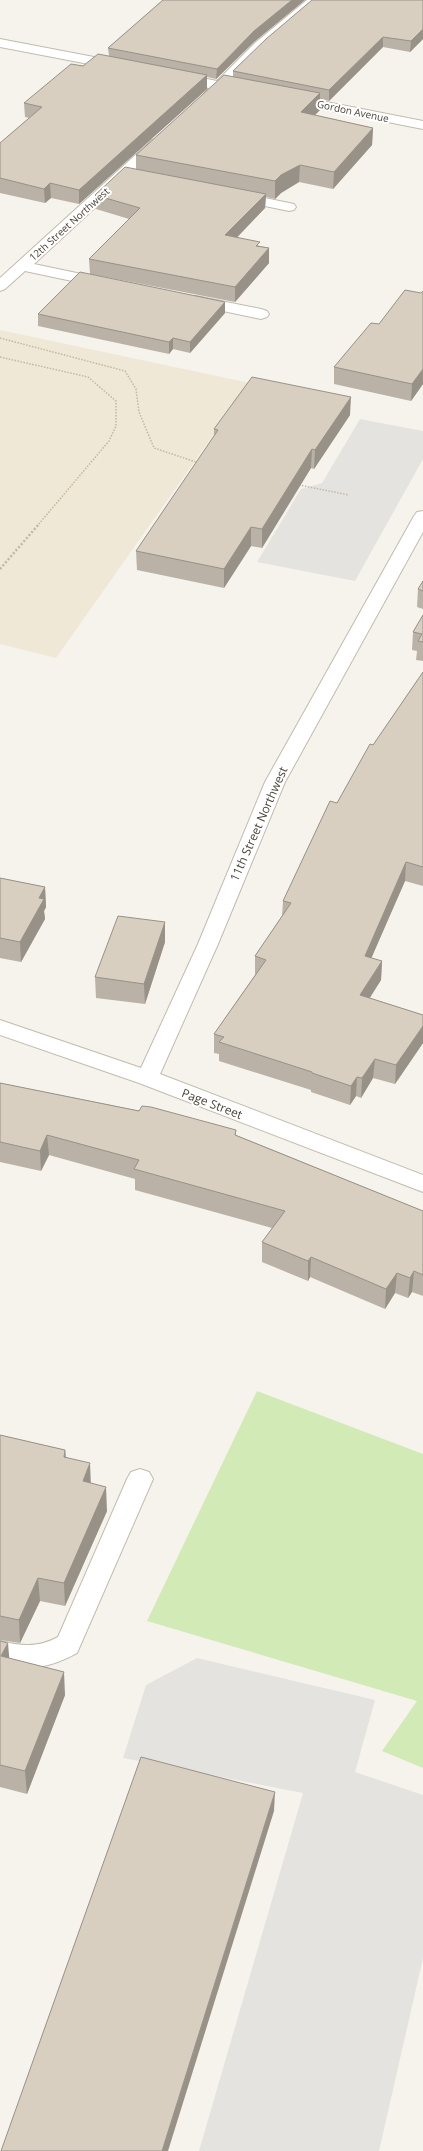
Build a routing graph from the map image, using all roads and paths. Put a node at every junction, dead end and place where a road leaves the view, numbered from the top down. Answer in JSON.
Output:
{"nodes":[{"id":1,"x":314,"y":0,"type":"edge"},
{"id":2,"x":0,"y":43,"type":"edge"},
{"id":3,"x":131,"y":68,"type":"edge"},
{"id":4,"x":162,"y":74,"type":"edge"},
{"id":5,"x":219,"y":86,"type":"junction"},
{"id":6,"x":255,"y":92,"type":"edge"},
{"id":7,"x":277,"y":96,"type":"edge"},
{"id":8,"x":199,"y":105,"type":"edge"},
{"id":9,"x":423,"y":125,"type":"edge"},
{"id":10,"x":169,"y":132,"type":"edge"},
{"id":11,"x":122,"y":175,"type":"junction"},
{"id":12,"x":142,"y":179,"type":"edge"},
{"id":13,"x":222,"y":194,"type":"edge"},
{"id":14,"x":289,"y":207,"type":"dead end"},
{"id":15,"x":23,"y":266,"type":"junction"},
{"id":16,"x":0,"y":286,"type":"edge"},
{"id":17,"x":123,"y":286,"type":"edge"},
{"id":18,"x":184,"y":299,"type":"edge"},
{"id":19,"x":261,"y":314,"type":"dead end"},
{"id":20,"x":0,"y":338,"type":"edge"},
{"id":21,"x":0,"y":357,"type":"edge"},
{"id":22,"x":205,"y":465,"type":"edge"},
{"id":23,"x":296,"y":484,"type":"edge"},
{"id":24,"x":349,"y":495,"type":"dead end"},
{"id":25,"x":423,"y":516,"type":"edge"},
{"id":26,"x":0,"y":569,"type":"edge"},
{"id":27,"x":0,"y":1027,"type":"edge"},
{"id":28,"x":147,"y":1078,"type":"junction"},
{"id":29,"x":423,"y":1184,"type":"edge"},
{"id":30,"x":140,"y":1479,"type":"dead end"},
{"id":31,"x":0,"y":1652,"type":"edge"}],
"edges":[{"from":1,"to":5,"type":"street"},
{"from":2,"to":3,"type":"street"},
{"from":4,"to":5,"type":"street"},
{"from":5,"to":6,"type":"street"},
{"from":5,"to":8,"type":"street"},
{"from":7,"to":9,"type":"street","name":"Gordon Avenue"},
{"from":10,"to":11,"type":"street","name":"12th Street Northwest"},
{"from":11,"to":12,"type":"street"},
{"from":11,"to":15,"type":"street","name":"12th Street Northwest"},
{"from":13,"to":14,"type":"street"},
{"from":15,"to":16,"type":"street","name":"12th Street Northwest"},
{"from":15,"to":17,"type":"street"},
{"from":18,"to":19,"type":"street"},
{"from":20,"to":22,"type":"path"},
{"from":21,"to":26,"type":"path"},
{"from":23,"to":24,"type":"path"},
{"from":25,"to":28,"type":"street","name":"11th Street Northwest"},
{"from":27,"to":28,"type":"street","name":"Page Street"},
{"from":28,"to":29,"type":"street","name":"Page Street"},
{"from":30,"to":31,"type":"street"}]}
